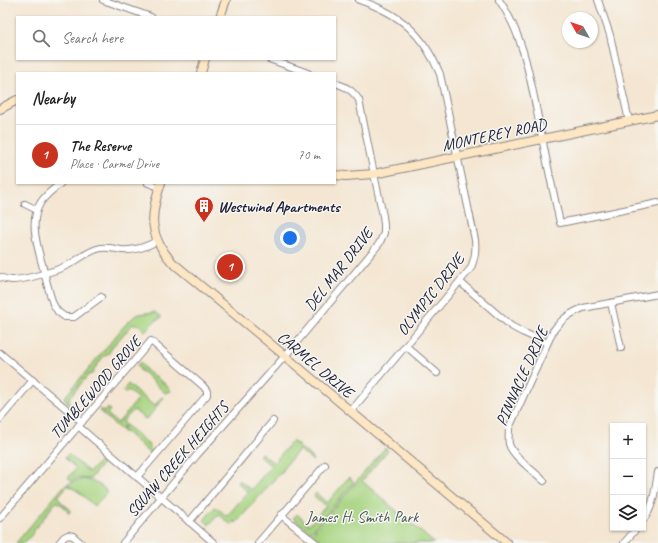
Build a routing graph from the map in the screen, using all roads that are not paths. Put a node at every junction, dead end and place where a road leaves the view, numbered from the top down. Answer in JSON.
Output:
{"nodes":[{"id":1,"x":103,"y":0,"type":"edge"},
{"id":2,"x":226,"y":0,"type":"edge"},
{"id":3,"x":359,"y":0,"type":"edge"},
{"id":4,"x":499,"y":0,"type":"edge"},
{"id":5,"x":598,"y":0,"type":"edge"},
{"id":6,"x":148,"y":16,"type":"edge"},
{"id":7,"x":220,"y":16,"type":"edge"},
{"id":8,"x":205,"y":60,"type":"edge"},
{"id":9,"x":272,"y":60,"type":"edge"},
{"id":10,"x":200,"y":72,"type":"edge"},
{"id":11,"x":305,"y":72,"type":"edge"},
{"id":12,"x":336,"y":82,"type":"edge"},
{"id":13,"x":16,"y":101,"type":"edge"},
{"id":14,"x":0,"y":109,"type":"edge"},
{"id":15,"x":658,"y":115,"type":"edge"},
{"id":16,"x":629,"y":121,"type":"junction"},
{"id":17,"x":542,"y":138,"type":"junction"},
{"id":18,"x":458,"y":156,"type":"junction"},
{"id":19,"x":374,"y":174,"type":"junction"},
{"id":20,"x":336,"y":175,"type":"edge"},
{"id":21,"x":60,"y":184,"type":"edge"},
{"id":22,"x":161,"y":185,"type":"edge"},
{"id":23,"x":658,"y":203,"type":"edge"},
{"id":24,"x":25,"y":204,"type":"dead end"},
{"id":25,"x":37,"y":210,"type":"junction"},
{"id":26,"x":157,"y":241,"type":"junction"},
{"id":27,"x":45,"y":273,"type":"junction"},
{"id":28,"x":0,"y":277,"type":"edge"},
{"id":29,"x":460,"y":282,"type":"junction"},
{"id":30,"x":658,"y":294,"type":"edge"},
{"id":31,"x":101,"y":297,"type":"dead end"},
{"id":32,"x":611,"y":303,"type":"junction"},
{"id":33,"x":547,"y":343,"type":"junction"},
{"id":34,"x":406,"y":346,"type":"junction"},
{"id":35,"x":620,"y":348,"type":"dead end"},
{"id":36,"x":0,"y":353,"type":"edge"},
{"id":37,"x":285,"y":356,"type":"junction"},
{"id":38,"x":437,"y":373,"type":"dead end"},
{"id":39,"x":33,"y":380,"type":"junction"},
{"id":40,"x":252,"y":393,"type":"joint"},
{"id":41,"x":351,"y":411,"type":"junction"},
{"id":42,"x":0,"y":419,"type":"edge"},
{"id":43,"x":273,"y":421,"type":"dead end"},
{"id":44,"x":80,"y":424,"type":"junction"},
{"id":45,"x":325,"y":465,"type":"dead end"},
{"id":46,"x":658,"y":472,"type":"edge"},
{"id":47,"x":137,"y":477,"type":"junction"},
{"id":48,"x":544,"y":481,"type":"dead end"},
{"id":49,"x":161,"y":498,"type":"junction"},
{"id":50,"x":281,"y":515,"type":"junction"},
{"id":51,"x":646,"y":517,"type":"edge"},
{"id":52,"x":0,"y":518,"type":"edge"},
{"id":53,"x":189,"y":522,"type":"junction"},
{"id":54,"x":635,"y":531,"type":"edge"},
{"id":55,"x":309,"y":540,"type":"edge"},
{"id":56,"x":626,"y":542,"type":"edge"},
{"id":57,"x":59,"y":543,"type":"edge"},
{"id":58,"x":81,"y":543,"type":"edge"},
{"id":59,"x":123,"y":543,"type":"edge"},
{"id":60,"x":214,"y":543,"type":"edge"},
{"id":61,"x":258,"y":543,"type":"edge"},
{"id":62,"x":316,"y":543,"type":"edge"},
{"id":63,"x":507,"y":543,"type":"edge"}],
"edges":[{"from":1,"to":6,"type":"street"},
{"from":2,"to":7,"type":"street"},
{"from":3,"to":18,"type":"street","name":"OLYMPIC DRIVE"},
{"from":4,"to":17,"type":"street"},
{"from":5,"to":16,"type":"street"},
{"from":8,"to":10,"type":"street"},
{"from":9,"to":11,"type":"street"},
{"from":12,"to":19,"type":"street","name":"DEL MAR DRIVE"},
{"from":13,"to":14,"type":"street"},
{"from":15,"to":16,"type":"street","name":"MONTEREY ROAD"},
{"from":16,"to":17,"type":"street","name":"MONTEREY ROAD"},
{"from":17,"to":18,"type":"street","name":"MONTEREY ROAD"},
{"from":17,"to":23,"type":"street"},
{"from":18,"to":19,"type":"street","name":"MONTEREY ROAD"},
{"from":18,"to":29,"type":"street","name":"OLYMPIC DRIVE"},
{"from":19,"to":20,"type":"street","name":"MONTEREY ROAD"},
{"from":19,"to":37,"type":"street","name":"DEL MAR DRIVE"},
{"from":21,"to":25,"type":"street"},
{"from":22,"to":26,"type":"street","name":"CARMEL DRIVE"},
{"from":24,"to":25,"type":"street"},
{"from":25,"to":27,"type":"street"},
{"from":26,"to":27,"type":"street"},
{"from":26,"to":37,"type":"street","name":"CARMEL DRIVE"},
{"from":27,"to":28,"type":"street"},
{"from":27,"to":31,"type":"street"},
{"from":29,"to":33,"type":"street"},
{"from":29,"to":34,"type":"street","name":"OLYMPIC DRIVE"},
{"from":30,"to":32,"type":"street","name":"PINNACLE DRIVE"},
{"from":32,"to":33,"type":"street","name":"PINNACLE DRIVE"},
{"from":32,"to":35,"type":"street"},
{"from":33,"to":48,"type":"street","name":"PINNACLE DRIVE"},
{"from":34,"to":38,"type":"street"},
{"from":34,"to":41,"type":"street","name":"OLYMPIC DRIVE"},
{"from":36,"to":39,"type":"street"},
{"from":37,"to":40,"type":"street","name":"DEL MAR DRIVE"},
{"from":37,"to":41,"type":"street","name":"CARMEL DRIVE"},
{"from":39,"to":42,"type":"street"},
{"from":39,"to":44,"type":"street"},
{"from":40,"to":49,"type":"street","name":"SQUAW CREEK HEIGHTS"},
{"from":41,"to":63,"type":"street","name":"CARMEL DRIVE"},
{"from":43,"to":53,"type":"street"},
{"from":44,"to":47,"type":"street"},
{"from":44,"to":47,"type":"street","name":"TUMBLEWOOD GROVE"},
{"from":44,"to":52,"type":"street","name":"TUMBLEWOOD GROVE"},
{"from":45,"to":50,"type":"street"},
{"from":46,"to":51,"type":"street"},
{"from":47,"to":49,"type":"street"},
{"from":49,"to":53,"type":"street"},
{"from":49,"to":59,"type":"street","name":"SQUAW CREEK HEIGHTS"},
{"from":50,"to":55,"type":"street"},
{"from":50,"to":61,"type":"street"},
{"from":53,"to":60,"type":"street"},
{"from":54,"to":56,"type":"street"},
{"from":55,"to":62,"type":"street"},
{"from":57,"to":58,"type":"street"}]}
